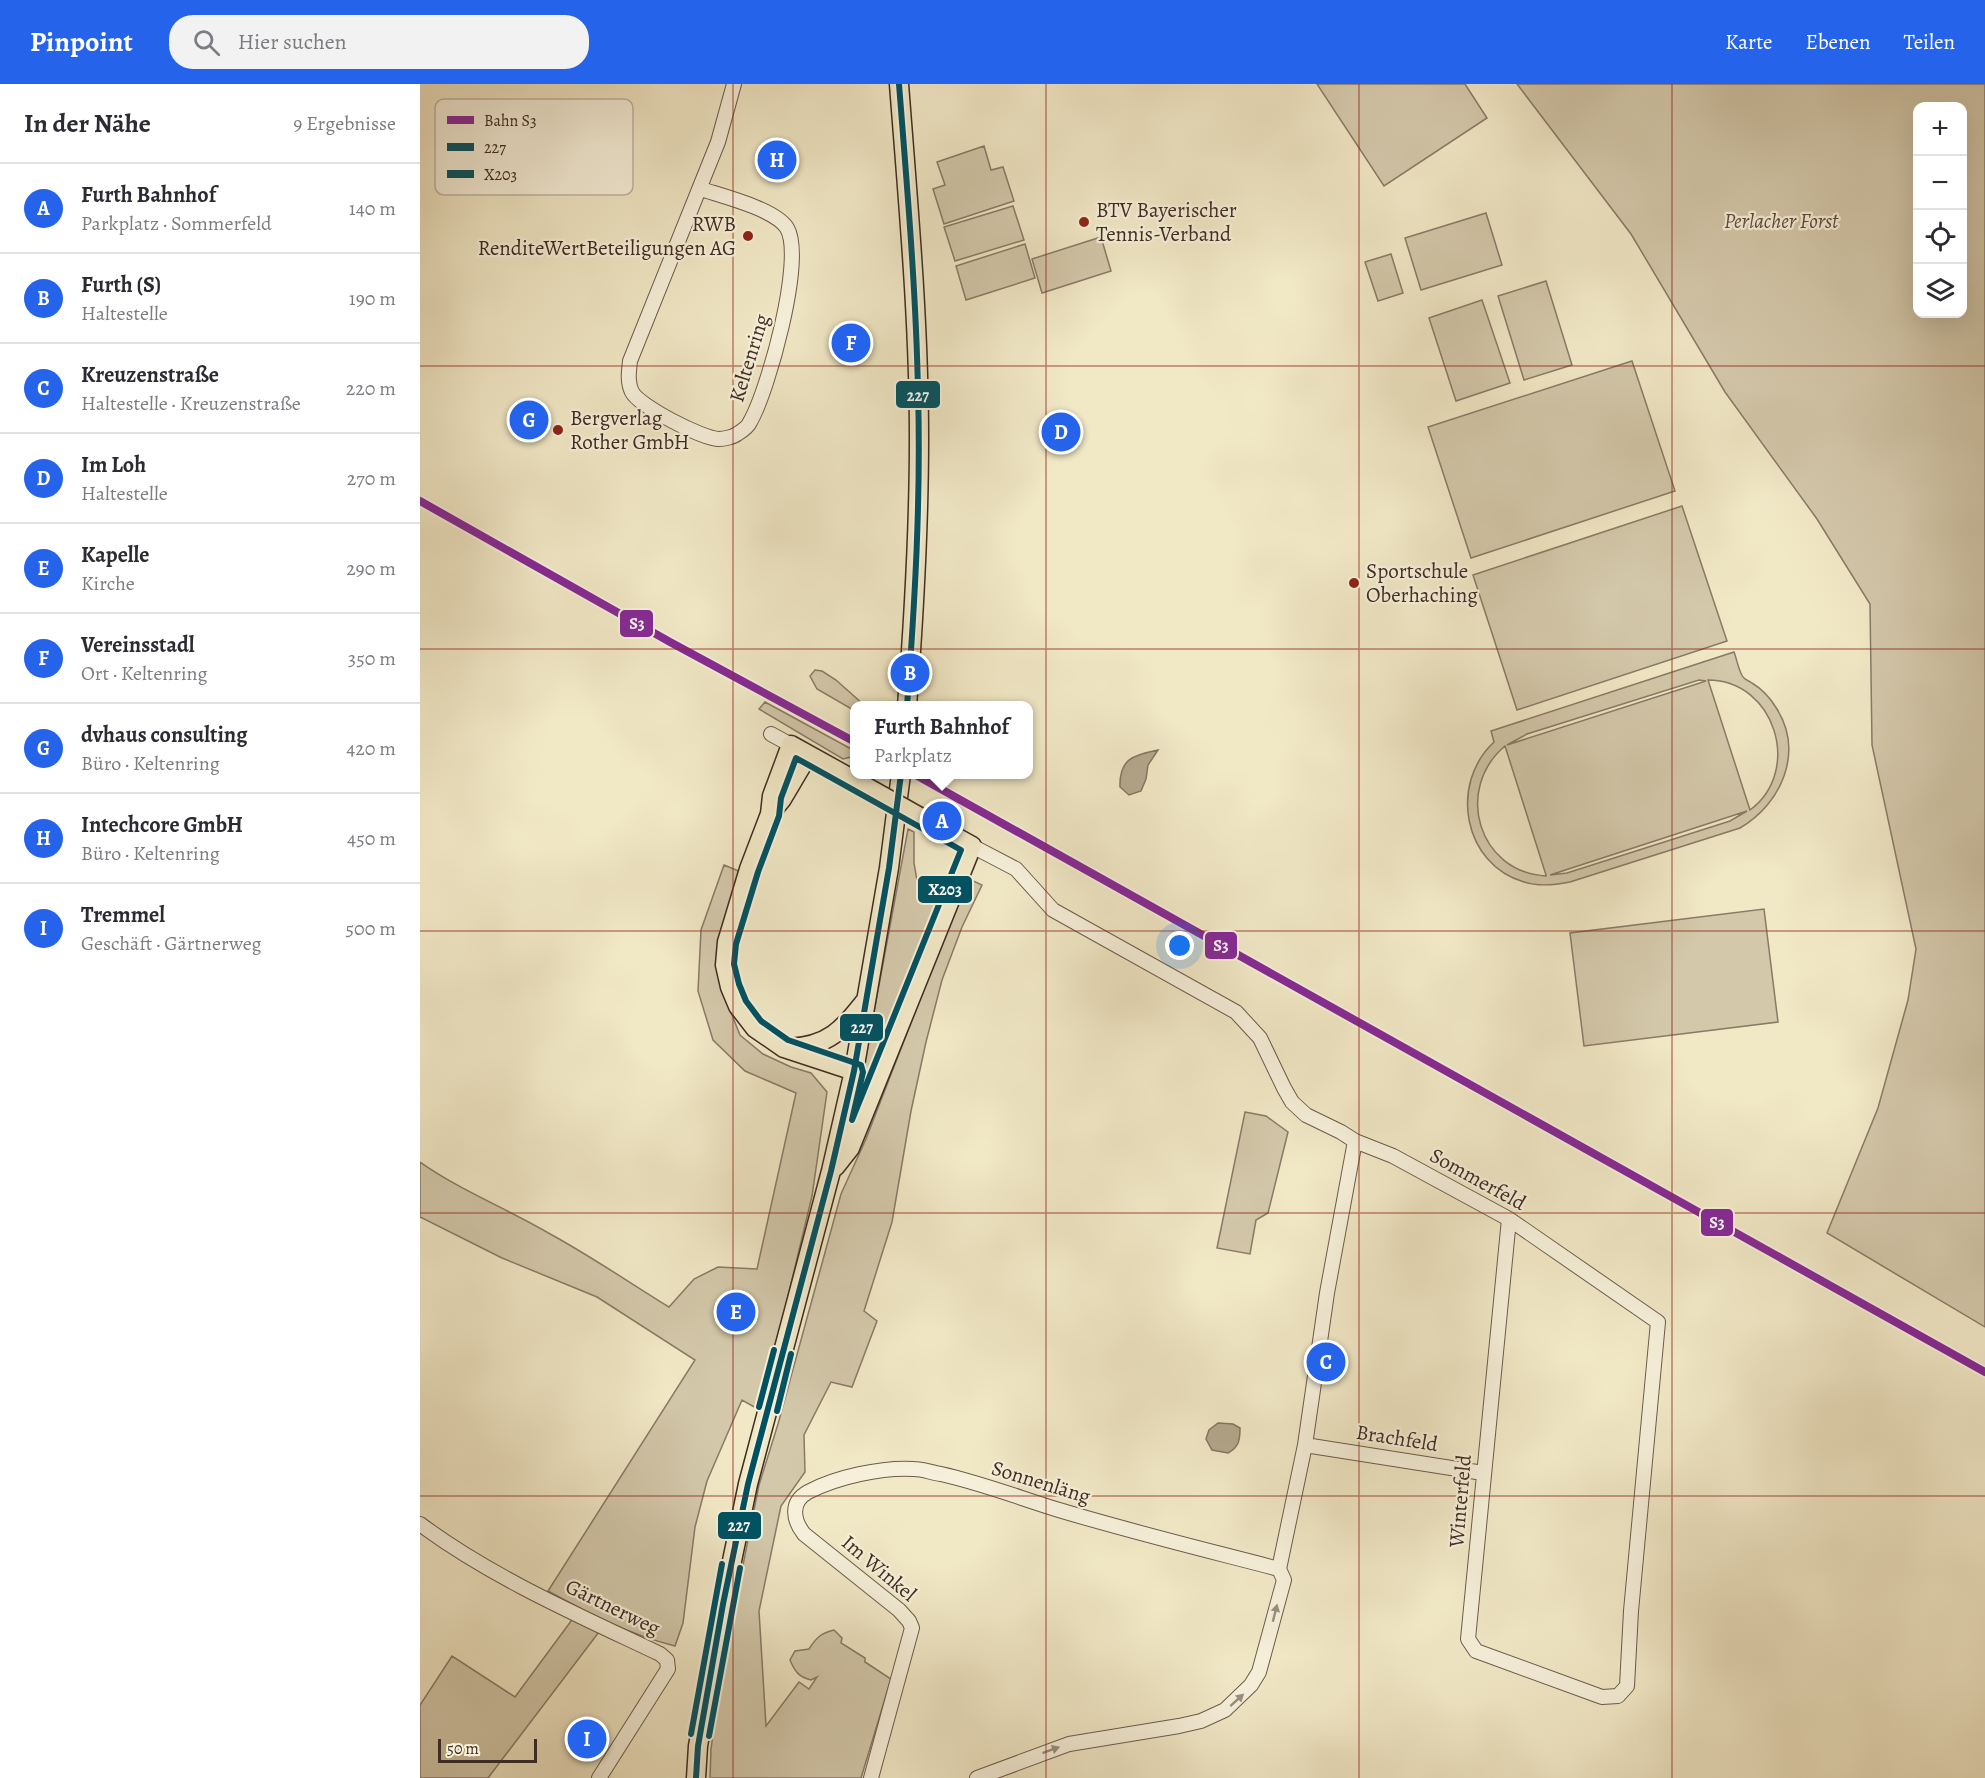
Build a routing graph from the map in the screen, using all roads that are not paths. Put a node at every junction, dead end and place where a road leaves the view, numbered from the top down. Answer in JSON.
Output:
{"nodes":[{"id":1,"x":734,"y":84,"type":"edge"},
{"id":2,"x":899,"y":84,"type":"edge"},
{"id":3,"x":701,"y":189,"type":"junction"},
{"id":4,"x":907,"y":701,"type":"edge"},
{"id":5,"x":771,"y":734,"type":"dead end"},
{"id":6,"x":791,"y":745,"type":"junction"},
{"id":7,"x":808,"y":755,"type":"junction"},
{"id":8,"x":850,"y":778,"type":"edge"},
{"id":9,"x":853,"y":779,"type":"edge"},
{"id":10,"x":900,"y":779,"type":"edge"},
{"id":11,"x":770,"y":814,"type":"junction"},
{"id":12,"x":972,"y":846,"type":"junction"},
{"id":13,"x":868,"y":999,"type":"junction"},
{"id":14,"x":784,"y":1048,"type":"junction"},
{"id":15,"x":854,"y":1071,"type":"junction"},
{"id":16,"x":1355,"y":1141,"type":"junction"},
{"id":17,"x":831,"y":1171,"type":"junction"},
{"id":18,"x":1509,"y":1219,"type":"junction"},
{"id":19,"x":1305,"y":1445,"type":"junction"},
{"id":20,"x":1483,"y":1473,"type":"junction"},
{"id":21,"x":795,"y":1505,"type":"joint"},
{"id":22,"x":420,"y":1524,"type":"edge"},
{"id":23,"x":1282,"y":1575,"type":"junction"},
{"id":24,"x":1602,"y":1697,"type":"joint"},
{"id":25,"x":599,"y":1778,"type":"edge"},
{"id":26,"x":696,"y":1778,"type":"edge"},
{"id":27,"x":871,"y":1778,"type":"edge"},
{"id":28,"x":976,"y":1778,"type":"edge"}],
"edges":[{"from":1,"to":3,"type":"street","name":"Keltenring"},
{"from":2,"to":4,"type":"main road"},
{"from":3,"to":3,"type":"street","name":"Keltenring"},
{"from":5,"to":6,"type":"street"},
{"from":6,"to":7,"type":"main road"},
{"from":6,"to":11,"type":"main road"},
{"from":7,"to":8,"type":"main road","bridge":true},
{"from":7,"to":11,"type":"main road"},
{"from":9,"to":12,"type":"main road","bridge":true},
{"from":10,"to":13,"type":"main road"},
{"from":11,"to":14,"type":"main road"},
{"from":12,"to":16,"type":"street","name":"Sommerfeld"},
{"from":12,"to":17,"type":"main road"},
{"from":13,"to":14,"type":"main road"},
{"from":13,"to":15,"type":"main road"},
{"from":14,"to":15,"type":"main road"},
{"from":15,"to":17,"type":"main road"},
{"from":16,"to":18,"type":"street","name":"Sommerfeld"},
{"from":16,"to":19,"type":"street"},
{"from":17,"to":26,"type":"main road"},
{"from":18,"to":20,"type":"street","name":"Winterfeld"},
{"from":18,"to":24,"type":"street","name":"Sommerfeld"},
{"from":19,"to":20,"type":"street","name":"Brachfeld"},
{"from":19,"to":23,"type":"street"},
{"from":20,"to":24,"type":"street","name":"Winterfeld"},
{"from":21,"to":23,"type":"street","name":"Sonnenläng"},
{"from":21,"to":27,"type":"street","name":"Im Winkel"},
{"from":22,"to":25,"type":"street","name":"Gärtnerweg"},
{"from":28,"to":23,"type":"street","one_way":true}]}
